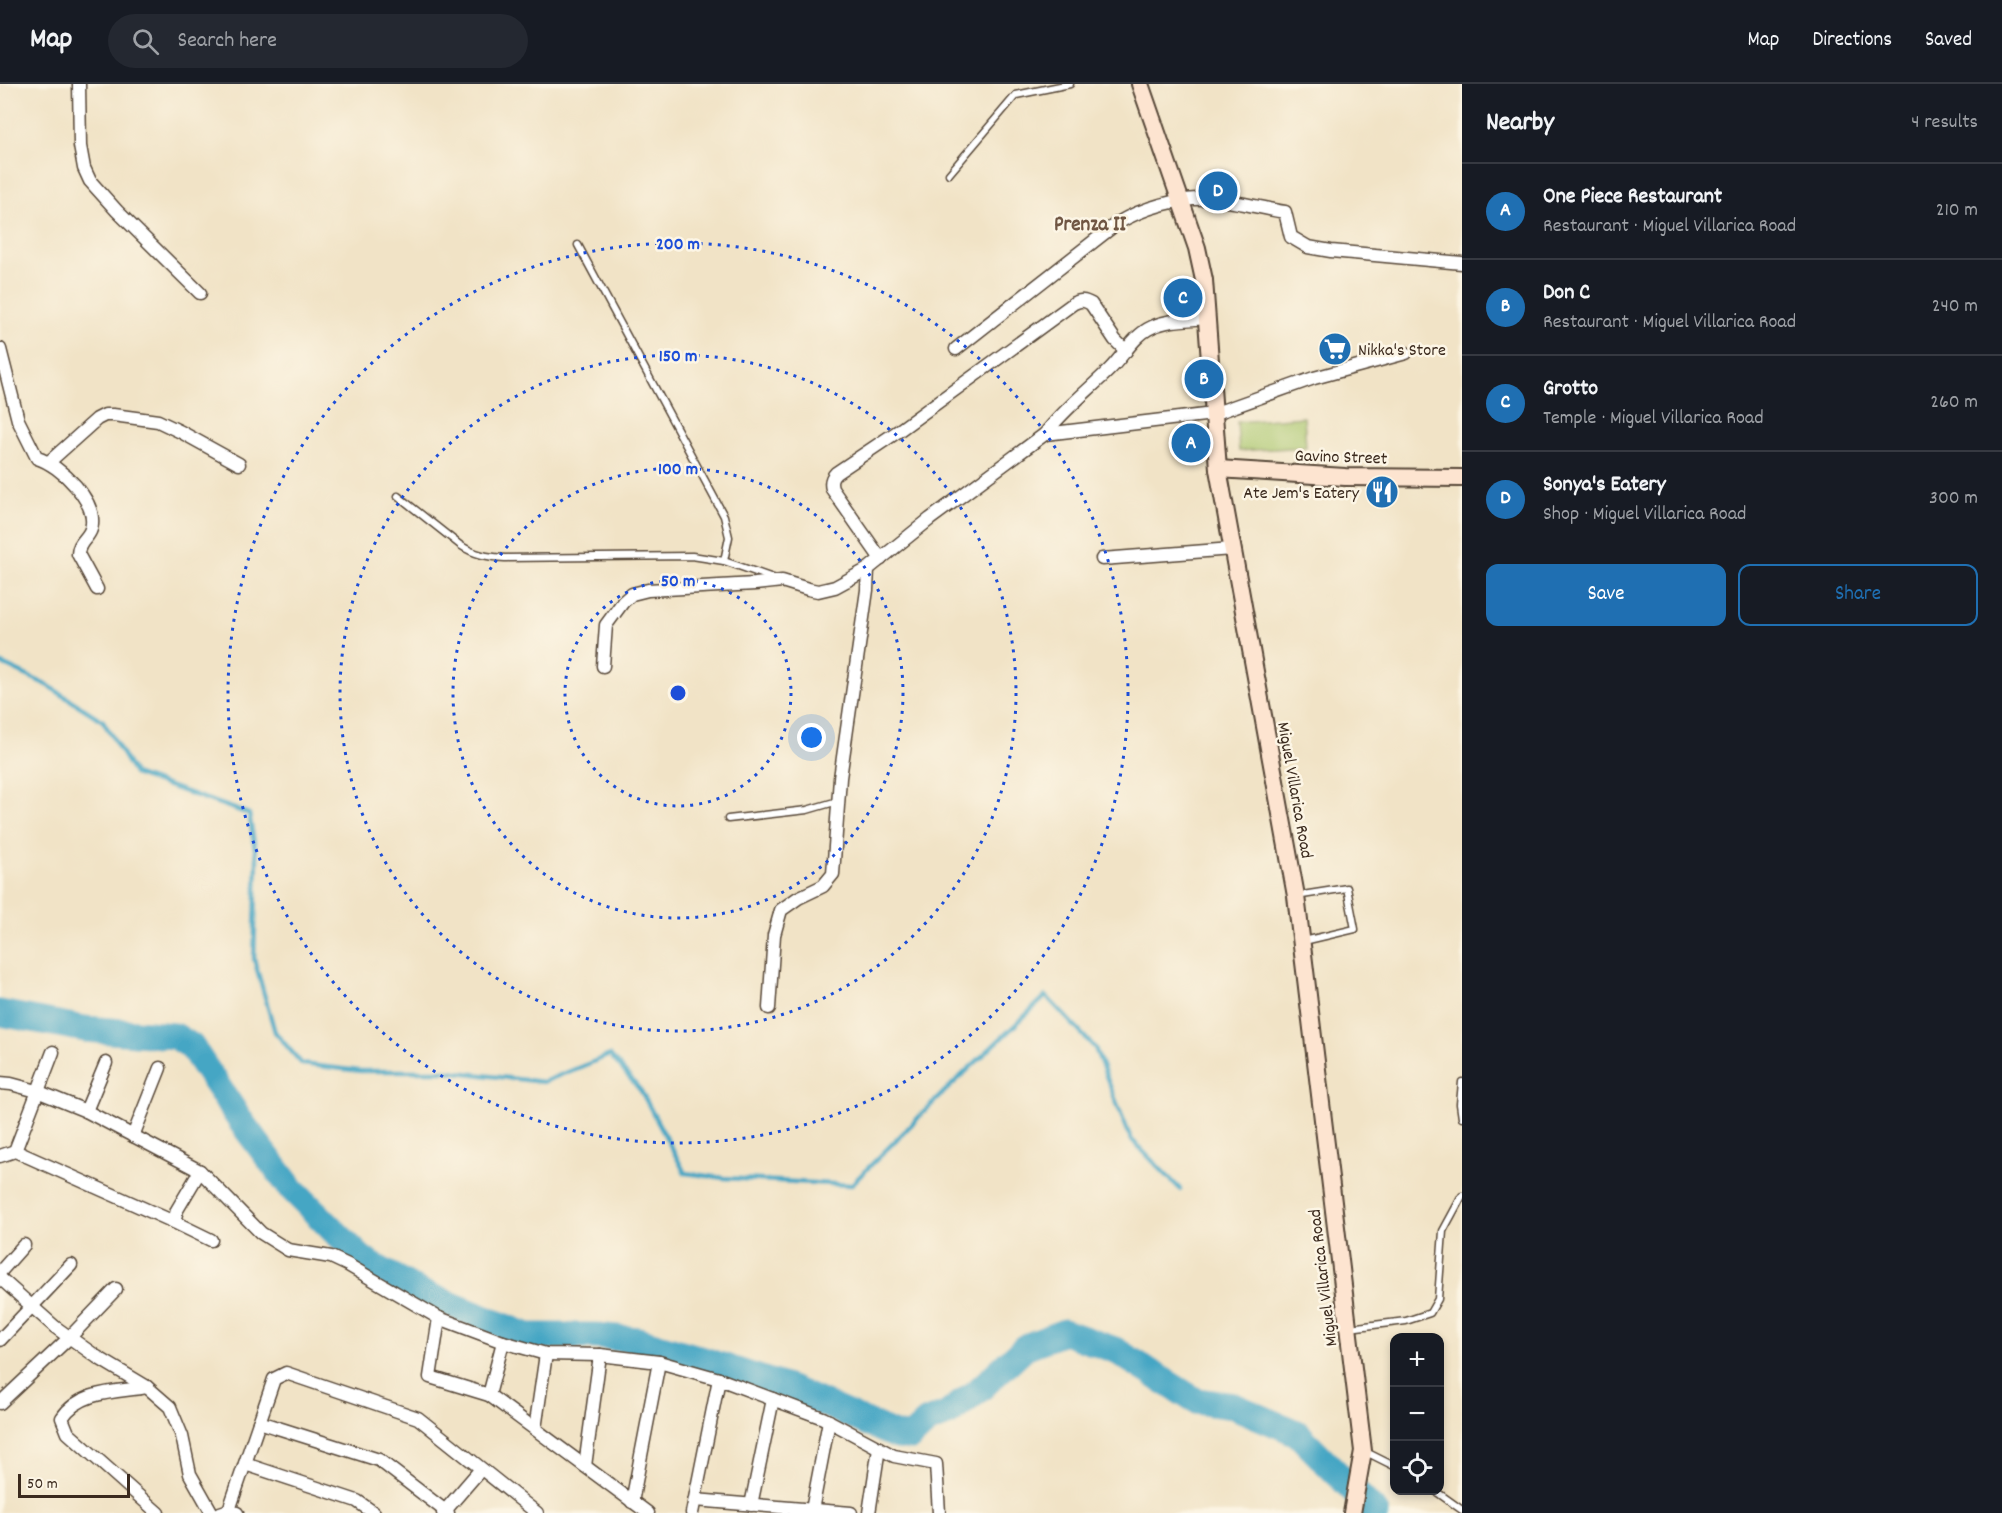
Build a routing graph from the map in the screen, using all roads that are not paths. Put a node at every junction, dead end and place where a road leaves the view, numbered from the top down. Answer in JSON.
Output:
{"nodes":[{"id":1,"x":79,"y":84,"type":"edge"},
{"id":2,"x":1070,"y":84,"type":"edge"},
{"id":3,"x":1140,"y":84,"type":"edge"},
{"id":4,"x":949,"y":174,"type":"dead end"},
{"id":5,"x":1180,"y":200,"type":"junction"},
{"id":6,"x":578,"y":245,"type":"dead end"},
{"id":7,"x":1462,"y":263,"type":"edge"},
{"id":8,"x":200,"y":293,"type":"dead end"},
{"id":9,"x":1207,"y":318,"type":"junction"},
{"id":10,"x":0,"y":349,"type":"edge"},
{"id":11,"x":956,"y":349,"type":"dead end"},
{"id":12,"x":1126,"y":351,"type":"junction"},
{"id":13,"x":1406,"y":353,"type":"dead end"},
{"id":14,"x":1213,"y":414,"type":"junction"},
{"id":15,"x":1045,"y":434,"type":"junction"},
{"id":16,"x":49,"y":462,"type":"junction"},
{"id":17,"x":239,"y":464,"type":"dead end"},
{"id":18,"x":1218,"y":469,"type":"junction"},
{"id":19,"x":1462,"y":478,"type":"edge"},
{"id":20,"x":398,"y":496,"type":"dead end"},
{"id":21,"x":1232,"y":549,"type":"junction"},
{"id":22,"x":881,"y":559,"type":"junction"},
{"id":23,"x":1102,"y":559,"type":"dead end"},
{"id":24,"x":724,"y":561,"type":"junction"},
{"id":25,"x":868,"y":569,"type":"junction"},
{"id":26,"x":782,"y":580,"type":"junction"},
{"id":27,"x":97,"y":589,"type":"dead end"},
{"id":28,"x":603,"y":666,"type":"dead end"},
{"id":29,"x":838,"y":801,"type":"junction"},
{"id":30,"x":728,"y":819,"type":"dead end"},
{"id":31,"x":1296,"y":896,"type":"junction"},
{"id":32,"x":1301,"y":942,"type":"junction"},
{"id":33,"x":769,"y":1008,"type":"dead end"},
{"id":34,"x":54,"y":1052,"type":"dead end"},
{"id":35,"x":106,"y":1063,"type":"dead end"},
{"id":36,"x":160,"y":1068,"type":"dead end"},
{"id":37,"x":1462,"y":1082,"type":"edge"},
{"id":38,"x":0,"y":1083,"type":"edge"},
{"id":39,"x":37,"y":1091,"type":"junction"},
{"id":40,"x":86,"y":1111,"type":"junction"},
{"id":41,"x":1462,"y":1118,"type":"edge"},
{"id":42,"x":133,"y":1136,"type":"junction"},
{"id":43,"x":15,"y":1151,"type":"junction"},
{"id":44,"x":0,"y":1156,"type":"edge"},
{"id":45,"x":200,"y":1171,"type":"junction"},
{"id":46,"x":1462,"y":1196,"type":"edge"},
{"id":47,"x":174,"y":1221,"type":"junction"},
{"id":48,"x":211,"y":1240,"type":"dead end"},
{"id":49,"x":24,"y":1245,"type":"dead end"},
{"id":50,"x":71,"y":1264,"type":"dead end"},
{"id":51,"x":0,"y":1272,"type":"edge"},
{"id":52,"x":0,"y":1278,"type":"edge"},
{"id":53,"x":116,"y":1289,"type":"dead end"},
{"id":54,"x":32,"y":1305,"type":"junction"},
{"id":55,"x":439,"y":1318,"type":"junction"},
{"id":56,"x":1347,"y":1329,"type":"junction"},
{"id":57,"x":69,"y":1338,"type":"junction"},
{"id":58,"x":0,"y":1340,"type":"edge"},
{"id":59,"x":503,"y":1342,"type":"junction"},
{"id":60,"x":546,"y":1354,"type":"junction"},
{"id":61,"x":600,"y":1354,"type":"junction"},
{"id":62,"x":659,"y":1362,"type":"junction"},
{"id":63,"x":719,"y":1379,"type":"junction"},
{"id":64,"x":147,"y":1387,"type":"junction"},
{"id":65,"x":489,"y":1395,"type":"junction"},
{"id":66,"x":773,"y":1400,"type":"junction"},
{"id":67,"x":0,"y":1403,"type":"edge"},
{"id":68,"x":829,"y":1421,"type":"junction"},
{"id":69,"x":259,"y":1422,"type":"junction"},
{"id":70,"x":535,"y":1430,"type":"junction"},
{"id":71,"x":879,"y":1448,"type":"junction"},
{"id":72,"x":1363,"y":1451,"type":"junction"},
{"id":73,"x":245,"y":1464,"type":"junction"},
{"id":74,"x":1390,"y":1464,"type":"edge"},
{"id":75,"x":585,"y":1466,"type":"junction"},
{"id":76,"x":481,"y":1469,"type":"junction"},
{"id":77,"x":1440,"y":1495,"type":"edge"},
{"id":78,"x":695,"y":1500,"type":"junction"},
{"id":79,"x":632,"y":1502,"type":"junction"},
{"id":80,"x":751,"y":1504,"type":"junction"},
{"id":81,"x":812,"y":1510,"type":"junction"},
{"id":82,"x":1462,"y":1510,"type":"edge"},
{"id":83,"x":229,"y":1512,"type":"edge"},
{"id":84,"x":445,"y":1512,"type":"edge"},
{"id":85,"x":158,"y":1513,"type":"edge"},
{"id":86,"x":212,"y":1513,"type":"edge"},
{"id":87,"x":374,"y":1513,"type":"edge"},
{"id":88,"x":537,"y":1513,"type":"edge"},
{"id":89,"x":648,"y":1513,"type":"edge"},
{"id":90,"x":692,"y":1513,"type":"edge"},
{"id":91,"x":851,"y":1513,"type":"edge"},
{"id":92,"x":869,"y":1513,"type":"edge"},
{"id":93,"x":939,"y":1513,"type":"edge"},
{"id":94,"x":1352,"y":1513,"type":"edge"}],
"edges":[{"from":1,"to":8,"type":"street"},
{"from":2,"to":4,"type":"lane"},
{"from":3,"to":5,"type":"main road","name":"Miguel Villarica Road"},
{"from":5,"to":7,"type":"street"},
{"from":5,"to":9,"type":"main road","name":"Miguel Villarica Road"},
{"from":5,"to":11,"type":"street"},
{"from":6,"to":24,"type":"lane"},
{"from":9,"to":12,"type":"street"},
{"from":9,"to":14,"type":"main road","name":"Miguel Villarica Road"},
{"from":10,"to":16,"type":"street"},
{"from":12,"to":15,"type":"street"},
{"from":12,"to":22,"type":"street"},
{"from":13,"to":14,"type":"street"},
{"from":14,"to":15,"type":"street"},
{"from":14,"to":18,"type":"main road","name":"Miguel Villarica Road"},
{"from":15,"to":22,"type":"street"},
{"from":16,"to":17,"type":"street"},
{"from":16,"to":27,"type":"street"},
{"from":18,"to":19,"type":"main road","name":"Gavino Street"},
{"from":18,"to":21,"type":"main road","name":"Miguel Villarica Road"},
{"from":20,"to":24,"type":"lane"},
{"from":21,"to":23,"type":"street"},
{"from":21,"to":31,"type":"main road","name":"Miguel Villarica Road"},
{"from":22,"to":25,"type":"street"},
{"from":24,"to":26,"type":"lane"},
{"from":25,"to":26,"type":"street"},
{"from":25,"to":29,"type":"street"},
{"from":26,"to":28,"type":"street"},
{"from":29,"to":30,"type":"lane"},
{"from":29,"to":33,"type":"street"},
{"from":31,"to":32,"type":"main road","name":"Miguel Villarica Road"},
{"from":31,"to":32,"type":"lane"},
{"from":32,"to":56,"type":"main road","name":"Miguel Villarica Road"},
{"from":34,"to":39,"type":"street"},
{"from":35,"to":40,"type":"street"},
{"from":36,"to":42,"type":"street"},
{"from":37,"to":41,"type":"lane"},
{"from":38,"to":39,"type":"street"},
{"from":39,"to":40,"type":"street"},
{"from":39,"to":43,"type":"street"},
{"from":40,"to":42,"type":"street"},
{"from":42,"to":45,"type":"street"},
{"from":43,"to":44,"type":"street"},
{"from":43,"to":47,"type":"street"},
{"from":45,"to":47,"type":"street"},
{"from":45,"to":55,"type":"street"},
{"from":46,"to":56,"type":"lane"},
{"from":47,"to":48,"type":"street"},
{"from":49,"to":51,"type":"street"},
{"from":50,"to":54,"type":"street"},
{"from":52,"to":54,"type":"street"},
{"from":53,"to":57,"type":"street"},
{"from":54,"to":57,"type":"street"},
{"from":54,"to":58,"type":"street"},
{"from":55,"to":59,"type":"street"},
{"from":55,"to":65,"type":"street"},
{"from":56,"to":72,"type":"main road","name":"Miguel Villarica Road"},
{"from":57,"to":64,"type":"street"},
{"from":57,"to":67,"type":"street"},
{"from":59,"to":60,"type":"street"},
{"from":59,"to":65,"type":"street"},
{"from":60,"to":61,"type":"street"},
{"from":60,"to":70,"type":"street"},
{"from":61,"to":62,"type":"street"},
{"from":61,"to":75,"type":"street"},
{"from":62,"to":63,"type":"street"},
{"from":62,"to":79,"type":"street"},
{"from":63,"to":66,"type":"street"},
{"from":63,"to":78,"type":"street"},
{"from":64,"to":85,"type":"street"},
{"from":64,"to":86,"type":"street"},
{"from":65,"to":70,"type":"street"},
{"from":66,"to":68,"type":"street"},
{"from":66,"to":80,"type":"street"},
{"from":68,"to":71,"type":"street"},
{"from":68,"to":81,"type":"street"},
{"from":69,"to":73,"type":"street"},
{"from":69,"to":76,"type":"street"},
{"from":69,"to":84,"type":"street"},
{"from":70,"to":75,"type":"street"},
{"from":71,"to":92,"type":"street"},
{"from":71,"to":93,"type":"street"},
{"from":72,"to":74,"type":"lane"},
{"from":72,"to":94,"type":"main road","name":"Miguel Villarica Road"},
{"from":73,"to":83,"type":"street"},
{"from":73,"to":87,"type":"street"},
{"from":75,"to":79,"type":"street"},
{"from":76,"to":84,"type":"street"},
{"from":76,"to":88,"type":"street"},
{"from":77,"to":82,"type":"lane"},
{"from":78,"to":80,"type":"street"},
{"from":78,"to":90,"type":"street"},
{"from":79,"to":89,"type":"street"},
{"from":80,"to":81,"type":"street"},
{"from":81,"to":91,"type":"street"}]}
